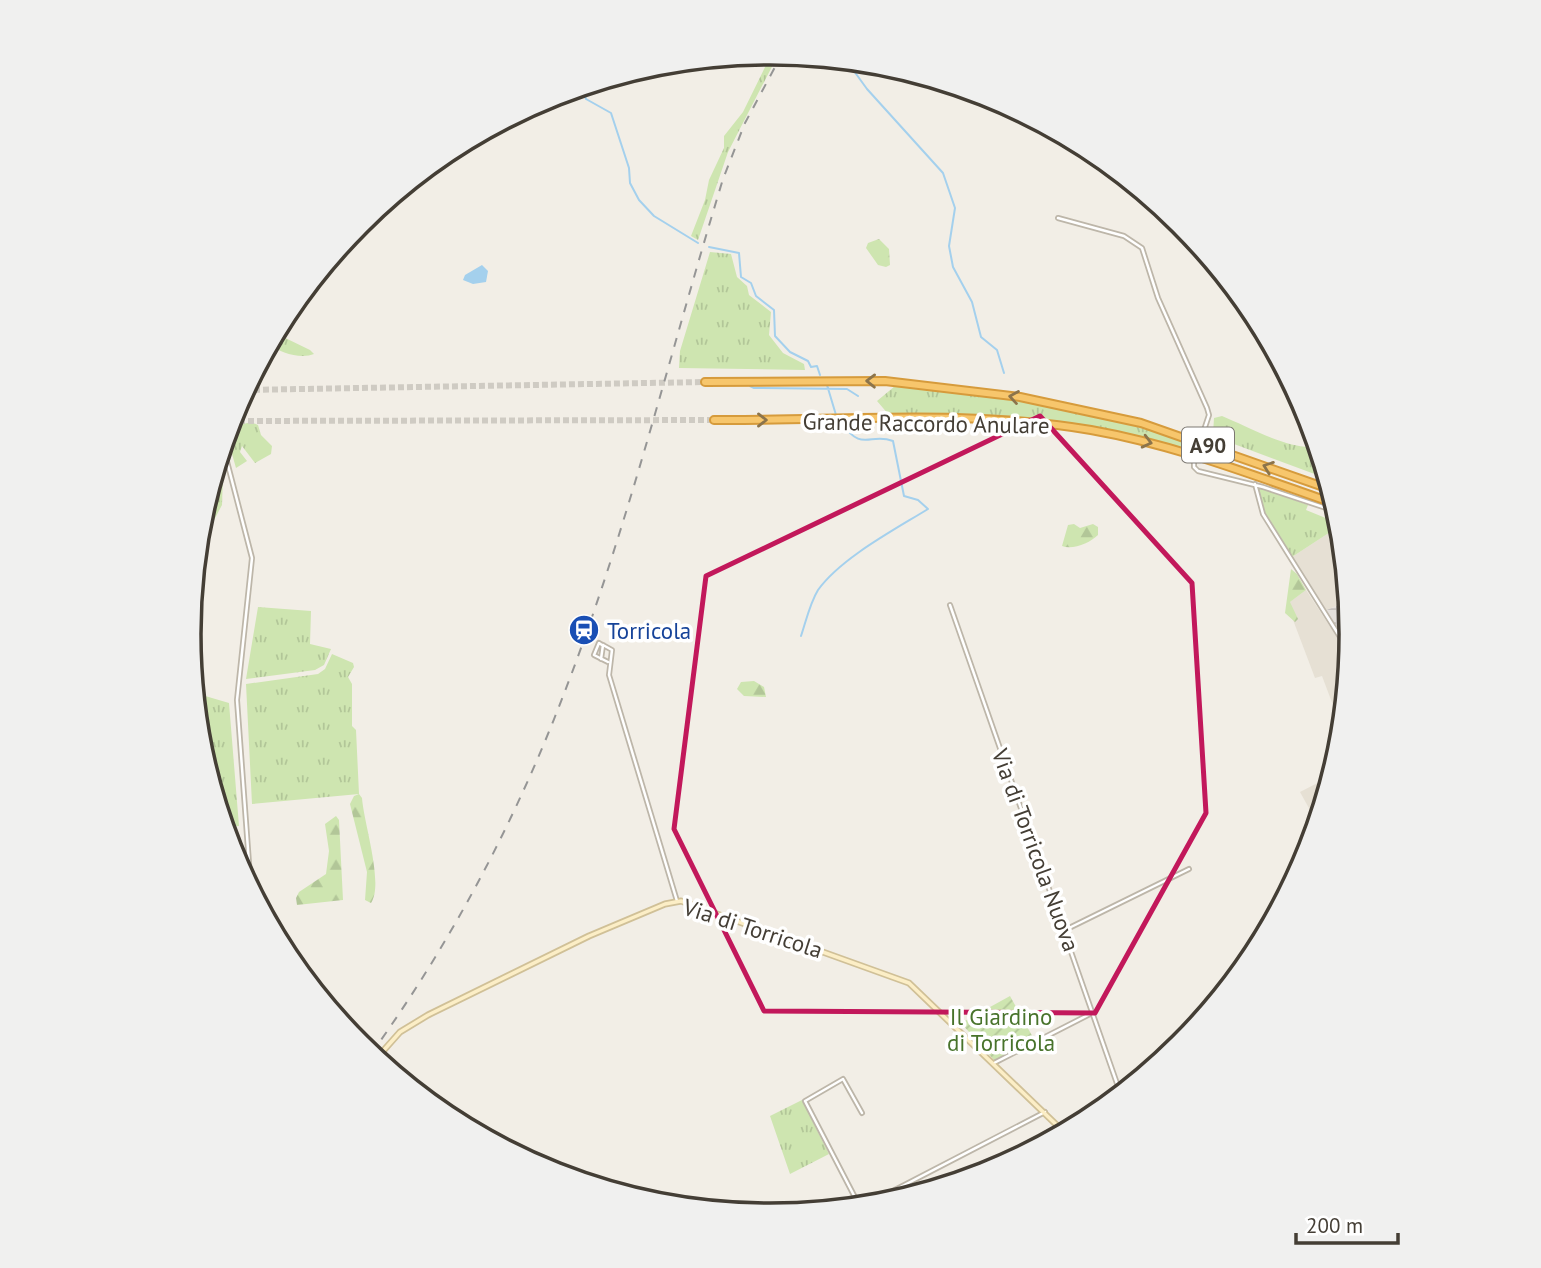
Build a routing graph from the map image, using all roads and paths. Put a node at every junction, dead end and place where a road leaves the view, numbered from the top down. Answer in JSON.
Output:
{"nodes":[{"id":1,"x":1058,"y":218,"type":"dead end"},
{"id":2,"x":705,"y":382,"type":"tunnel mouth"},
{"id":3,"x":714,"y":420,"type":"tunnel mouth"},
{"id":4,"x":1202,"y":436,"type":"dead end"},
{"id":5,"x":1199,"y":444,"type":"dead end"},
{"id":6,"x":1197,"y":452,"type":"dead end"},
{"id":7,"x":1194,"y":460,"type":"dead end"},
{"id":8,"x":227,"y":464,"type":"edge"},
{"id":9,"x":1255,"y":484,"type":"junction"},
{"id":10,"x":1320,"y":487,"type":"edge"},
{"id":11,"x":1323,"y":500,"type":"edge"},
{"id":12,"x":1325,"y":508,"type":"edge"},
{"id":13,"x":950,"y":605,"type":"dead end"},
{"id":14,"x":1340,"y":635,"type":"edge"},
{"id":15,"x":603,"y":645,"type":"junction"},
{"id":16,"x":601,"y":659,"type":"junction"},
{"id":17,"x":608,"y":662,"type":"junction"},
{"id":18,"x":249,"y":861,"type":"edge"},
{"id":19,"x":1189,"y":869,"type":"dead end"},
{"id":20,"x":677,"y":901,"type":"junction"},
{"id":21,"x":1065,"y":930,"type":"junction"},
{"id":22,"x":1092,"y":1013,"type":"junction"},
{"id":23,"x":383,"y":1051,"type":"edge"},
{"id":24,"x":994,"y":1063,"type":"junction"},
{"id":25,"x":1118,"y":1085,"type":"edge"},
{"id":26,"x":1045,"y":1112,"type":"junction"},
{"id":27,"x":862,"y":1113,"type":"dead end"},
{"id":28,"x":1058,"y":1125,"type":"edge"},
{"id":29,"x":896,"y":1189,"type":"edge"},
{"id":30,"x":855,"y":1196,"type":"edge"}],
"edges":[{"from":1,"to":4,"type":"street"},
{"from":10,"to":2,"type":"highway","name":"Grande Raccordo Anulare","number":"A90","one_way":true},
{"from":3,"to":11,"type":"highway","name":"Grande Raccordo Anulare","number":"A90","one_way":true},
{"from":5,"to":6,"type":"street"},
{"from":7,"to":9,"type":"street"},
{"from":8,"to":18,"type":"street"},
{"from":9,"to":12,"type":"street"},
{"from":9,"to":14,"type":"street"},
{"from":13,"to":21,"type":"street","name":"Via di Torricola Nuova"},
{"from":15,"to":16,"type":"street"},
{"from":15,"to":16,"type":"street"},
{"from":15,"to":17,"type":"street"},
{"from":16,"to":17,"type":"street"},
{"from":17,"to":20,"type":"street"},
{"from":19,"to":21,"type":"street"},
{"from":20,"to":23,"type":"street","name":"Via di Torricola"},
{"from":20,"to":24,"type":"street","name":"Via di Torricola"},
{"from":21,"to":22,"type":"street","name":"Via di Torricola Nuova"},
{"from":22,"to":24,"type":"street"},
{"from":22,"to":25,"type":"street","name":"Via di Torricola Nuova"},
{"from":24,"to":26,"type":"street","name":"Via di Torricola"},
{"from":26,"to":28,"type":"street","name":"Via di Torricola"},
{"from":26,"to":29,"type":"street"},
{"from":27,"to":30,"type":"street"}]}
